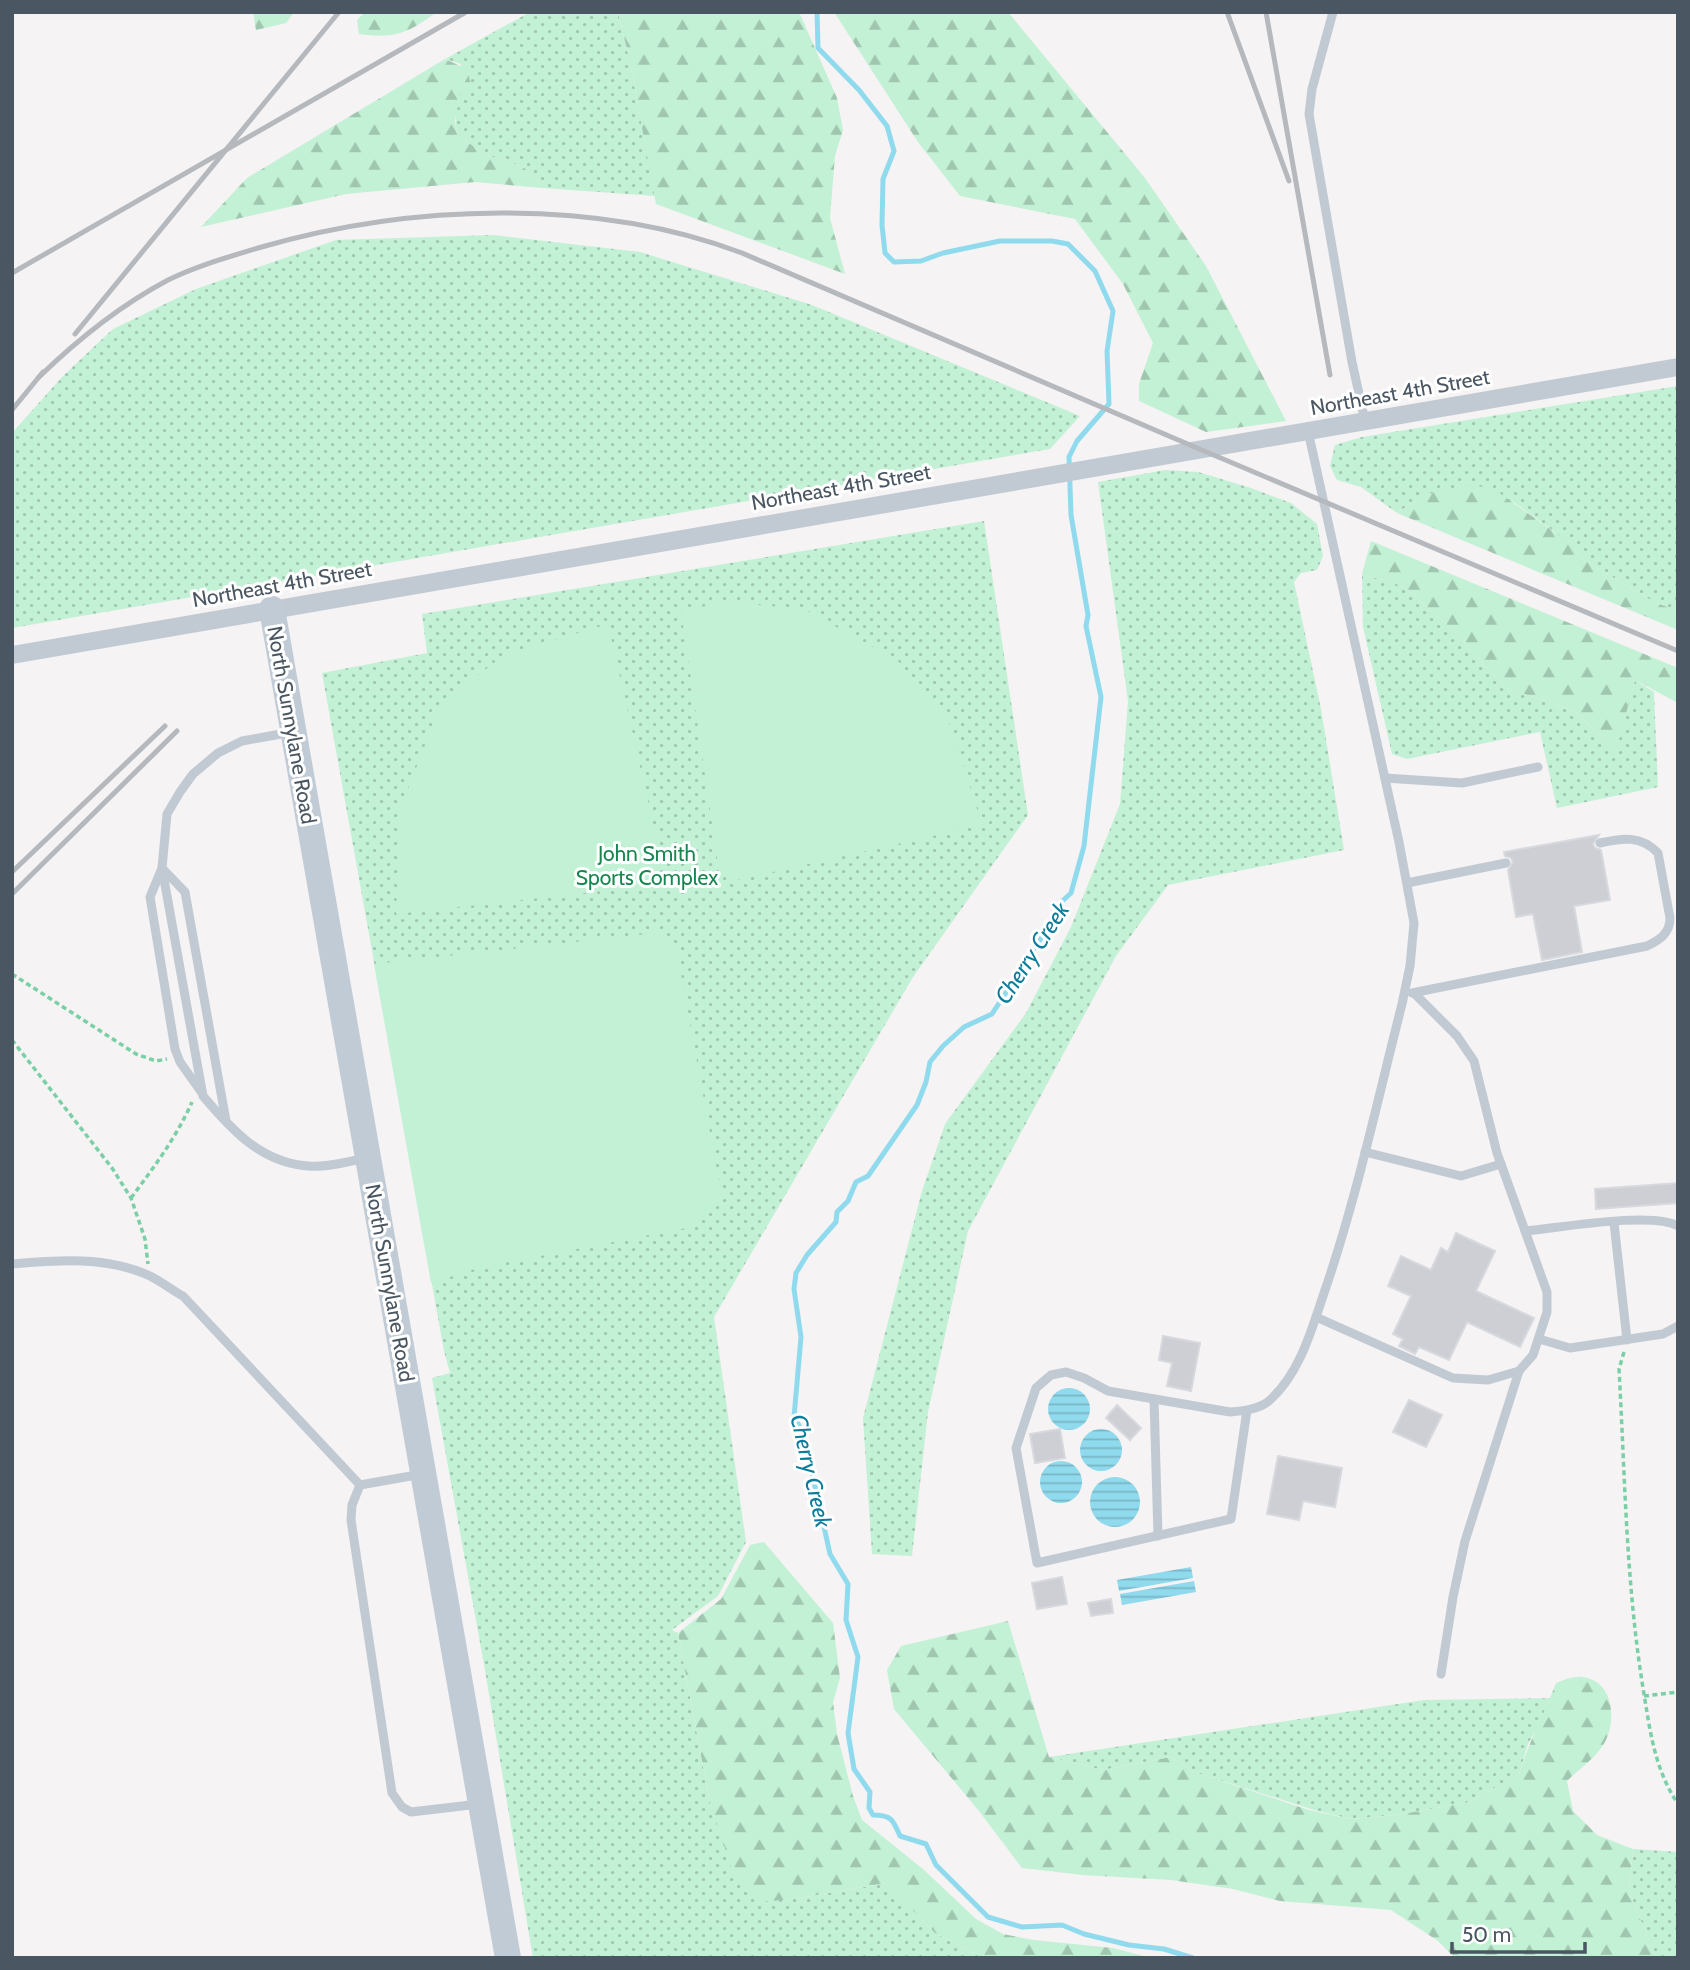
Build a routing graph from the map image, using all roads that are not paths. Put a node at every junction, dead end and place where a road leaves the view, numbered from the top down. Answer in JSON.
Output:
{"nodes":[{"id":1,"x":1333,"y":12,"type":"edge"},
{"id":2,"x":1678,"y":366,"type":"edge"},
{"id":3,"x":1365,"y":421,"type":"junction"},
{"id":4,"x":1308,"y":431,"type":"junction"},
{"id":5,"x":272,"y":609,"type":"junction"},
{"id":6,"x":12,"y":655,"type":"edge"},
{"id":7,"x":294,"y":732,"type":"junction"},
{"id":8,"x":1538,"y":767,"type":"dead end"},
{"id":9,"x":1385,"y":778,"type":"junction"},
{"id":10,"x":1600,"y":843,"type":"dead end"},
{"id":11,"x":1506,"y":863,"type":"dead end"},
{"id":12,"x":162,"y":868,"type":"junction"},
{"id":13,"x":1407,"y":883,"type":"junction"},
{"id":14,"x":1409,"y":994,"type":"junction"},
{"id":15,"x":201,"y":1092,"type":"junction"},
{"id":16,"x":226,"y":1123,"type":"junction"},
{"id":17,"x":1365,"y":1152,"type":"junction"},
{"id":18,"x":368,"y":1158,"type":"junction"},
{"id":19,"x":1501,"y":1164,"type":"junction"},
{"id":20,"x":1614,"y":1223,"type":"junction"},
{"id":21,"x":1678,"y":1226,"type":"edge"},
{"id":22,"x":1525,"y":1231,"type":"junction"},
{"id":23,"x":12,"y":1264,"type":"edge"},
{"id":24,"x":1316,"y":1317,"type":"junction"},
{"id":25,"x":1678,"y":1326,"type":"edge"},
{"id":26,"x":1539,"y":1339,"type":"junction"},
{"id":27,"x":1627,"y":1340,"type":"junction"},
{"id":28,"x":1519,"y":1371,"type":"junction"},
{"id":29,"x":1154,"y":1399,"type":"junction"},
{"id":30,"x":1247,"y":1410,"type":"junction"},
{"id":31,"x":424,"y":1474,"type":"junction"},
{"id":32,"x":360,"y":1485,"type":"junction"},
{"id":33,"x":1158,"y":1536,"type":"junction"},
{"id":34,"x":1441,"y":1674,"type":"dead end"},
{"id":35,"x":481,"y":1804,"type":"junction"},
{"id":36,"x":508,"y":1958,"type":"edge"}],
"edges":[{"from":1,"to":3,"type":"lane"},
{"from":2,"to":3,"type":"street","name":"Northeast 4th Street"},
{"from":3,"to":4,"type":"street","name":"Northeast 4th Street"},
{"from":4,"to":5,"type":"street","name":"Northeast 4th Street"},
{"from":4,"to":9,"type":"lane"},
{"from":5,"to":6,"type":"street","name":"Northeast 4th Street"},
{"from":5,"to":7,"type":"street","name":"North Sunnylane Road"},
{"from":7,"to":12,"type":"lane"},
{"from":7,"to":18,"type":"street","name":"North Sunnylane Road"},
{"from":8,"to":9,"type":"lane"},
{"from":9,"to":13,"type":"lane"},
{"from":10,"to":14,"type":"lane"},
{"from":11,"to":13,"type":"lane"},
{"from":12,"to":15,"type":"lane"},
{"from":12,"to":15,"type":"lane"},
{"from":12,"to":16,"type":"lane"},
{"from":13,"to":14,"type":"lane"},
{"from":14,"to":17,"type":"lane"},
{"from":14,"to":19,"type":"lane"},
{"from":15,"to":16,"type":"lane"},
{"from":16,"to":18,"type":"lane"},
{"from":17,"to":19,"type":"lane"},
{"from":17,"to":24,"type":"lane"},
{"from":18,"to":31,"type":"street","name":"North Sunnylane Road"},
{"from":19,"to":22,"type":"lane"},
{"from":20,"to":21,"type":"lane"},
{"from":20,"to":22,"type":"lane"},
{"from":20,"to":27,"type":"lane"},
{"from":22,"to":26,"type":"lane"},
{"from":23,"to":32,"type":"lane"},
{"from":24,"to":28,"type":"lane"},
{"from":24,"to":30,"type":"lane"},
{"from":25,"to":27,"type":"lane"},
{"from":26,"to":27,"type":"lane"},
{"from":26,"to":28,"type":"lane"},
{"from":28,"to":34,"type":"lane"},
{"from":29,"to":30,"type":"lane"},
{"from":29,"to":33,"type":"lane"},
{"from":29,"to":33,"type":"lane"},
{"from":30,"to":33,"type":"lane"},
{"from":31,"to":32,"type":"lane"},
{"from":31,"to":35,"type":"street","name":"North Sunnylane Road"},
{"from":32,"to":35,"type":"lane"},
{"from":35,"to":36,"type":"street","name":"North Sunnylane Road"}]}
